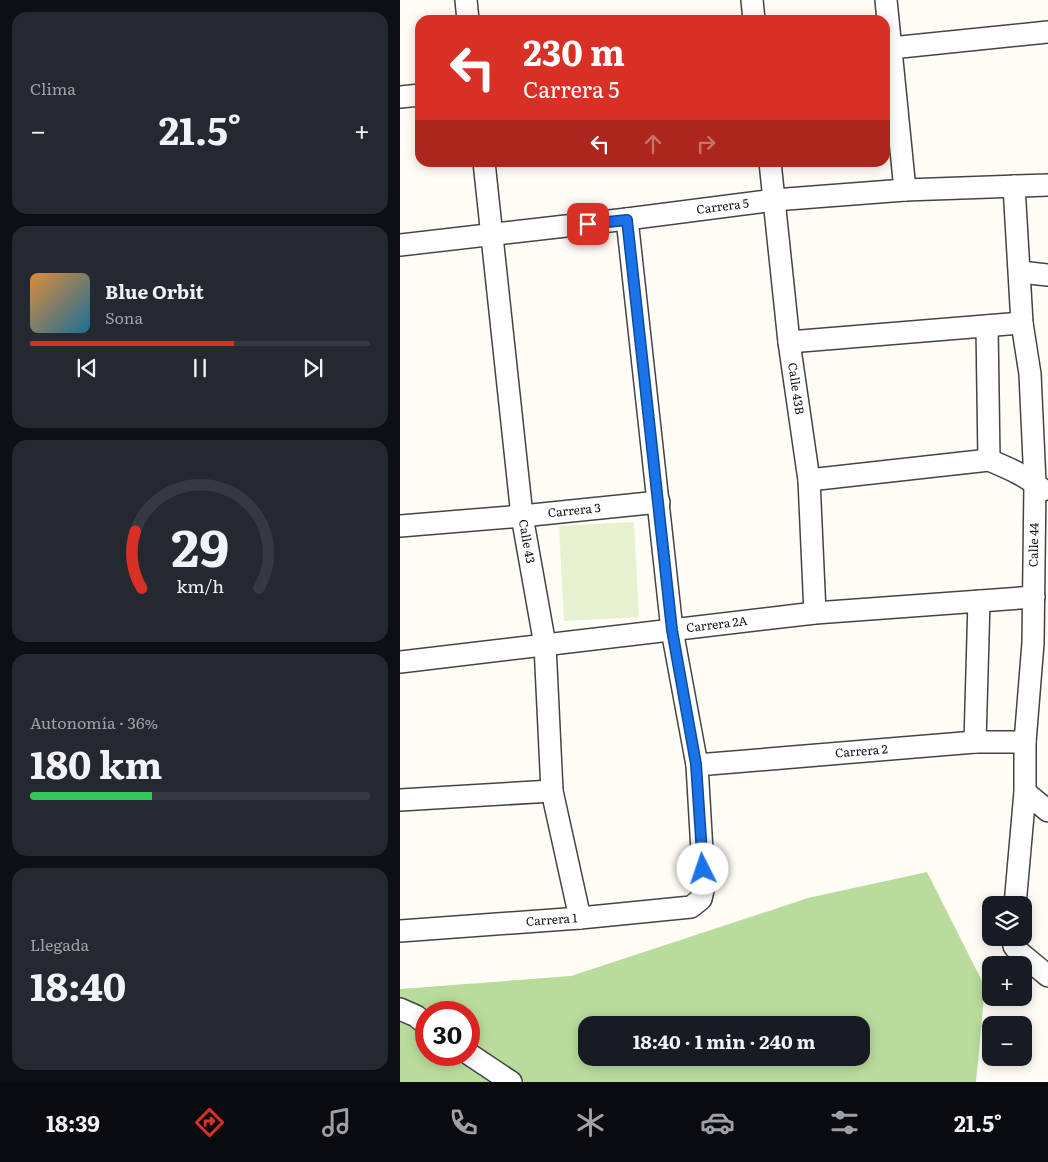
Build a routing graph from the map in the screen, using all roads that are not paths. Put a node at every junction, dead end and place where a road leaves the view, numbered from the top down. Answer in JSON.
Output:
{"nodes":[{"id":1,"x":466,"y":0,"type":"edge"},
{"id":2,"x":752,"y":0,"type":"edge"},
{"id":3,"x":886,"y":0,"type":"edge"},
{"id":4,"x":468,"y":15,"type":"edge"},
{"id":5,"x":754,"y":15,"type":"edge"},
{"id":6,"x":888,"y":15,"type":"edge"},
{"id":7,"x":1048,"y":32,"type":"edge"},
{"id":8,"x":890,"y":38,"type":"edge"},
{"id":9,"x":891,"y":48,"type":"junction"},
{"id":10,"x":415,"y":96,"type":"edge"},
{"id":11,"x":400,"y":97,"type":"edge"},
{"id":12,"x":485,"y":167,"type":"edge"},
{"id":13,"x":771,"y":167,"type":"edge"},
{"id":14,"x":1048,"y":185,"type":"edge"},
{"id":15,"x":1014,"y":186,"type":"junction"},
{"id":16,"x":905,"y":190,"type":"junction"},
{"id":17,"x":774,"y":200,"type":"junction"},
{"id":18,"x":627,"y":220,"type":"junction"},
{"id":19,"x":492,"y":235,"type":"junction"},
{"id":20,"x":400,"y":245,"type":"edge"},
{"id":21,"x":1020,"y":272,"type":"junction"},
{"id":22,"x":1048,"y":275,"type":"edge"},
{"id":23,"x":1022,"y":323,"type":"junction"},
{"id":24,"x":987,"y":326,"type":"junction"},
{"id":25,"x":789,"y":342,"type":"junction"},
{"id":26,"x":989,"y":460,"type":"junction"},
{"id":27,"x":809,"y":480,"type":"junction"},
{"id":28,"x":1042,"y":489,"type":"edge"},
{"id":29,"x":659,"y":502,"type":"junction"},
{"id":30,"x":522,"y":516,"type":"junction"},
{"id":31,"x":400,"y":526,"type":"edge"},
{"id":32,"x":1034,"y":596,"type":"junction"},
{"id":33,"x":980,"y":601,"type":"junction"},
{"id":34,"x":815,"y":613,"type":"junction"},
{"id":35,"x":672,"y":630,"type":"junction"},
{"id":36,"x":545,"y":645,"type":"junction"},
{"id":37,"x":1040,"y":650,"type":"edge"},
{"id":38,"x":400,"y":662,"type":"edge"},
{"id":39,"x":975,"y":742,"type":"junction"},
{"id":40,"x":1026,"y":742,"type":"junction"},
{"id":41,"x":696,"y":764,"type":"junction"},
{"id":42,"x":552,"y":791,"type":"junction"},
{"id":43,"x":1025,"y":792,"type":"junction"},
{"id":44,"x":400,"y":800,"type":"edge"},
{"id":45,"x":1048,"y":811,"type":"edge"},
{"id":46,"x":1016,"y":896,"type":"edge"},
{"id":47,"x":580,"y":918,"type":"junction"},
{"id":48,"x":400,"y":931,"type":"edge"},
{"id":49,"x":1017,"y":946,"type":"edge"},
{"id":50,"x":1048,"y":976,"type":"edge"},
{"id":51,"x":400,"y":1009,"type":"edge"},
{"id":52,"x":415,"y":1016,"type":"edge"},
{"id":53,"x":480,"y":1061,"type":"edge"},
{"id":54,"x":511,"y":1082,"type":"edge"}],
"edges":[{"from":1,"to":4,"type":"street"},
{"from":2,"to":5,"type":"street"},
{"from":3,"to":6,"type":"street"},
{"from":7,"to":9,"type":"street"},
{"from":8,"to":9,"type":"street"},
{"from":9,"to":16,"type":"street"},
{"from":10,"to":11,"type":"street"},
{"from":12,"to":19,"type":"street","name":"Calle 43"},
{"from":13,"to":17,"type":"street","name":"Calle 43B"},
{"from":14,"to":15,"type":"street","name":"Carrera 5"},
{"from":15,"to":16,"type":"street","name":"Carrera 5"},
{"from":15,"to":21,"type":"street","name":"Calle 44"},
{"from":16,"to":17,"type":"street","name":"Carrera 5"},
{"from":17,"to":18,"type":"street","name":"Carrera 5"},
{"from":17,"to":25,"type":"street","name":"Calle 43B"},
{"from":18,"to":19,"type":"street","name":"Carrera 5"},
{"from":18,"to":29,"type":"street"},
{"from":19,"to":20,"type":"street","name":"Carrera 5"},
{"from":19,"to":30,"type":"street","name":"Calle 43"},
{"from":21,"to":22,"type":"street"},
{"from":21,"to":23,"type":"street","name":"Calle 44"},
{"from":23,"to":24,"type":"street"},
{"from":23,"to":28,"type":"street","name":"Calle 44"},
{"from":24,"to":25,"type":"street"},
{"from":24,"to":26,"type":"street"},
{"from":25,"to":27,"type":"street","name":"Calle 43B"},
{"from":26,"to":27,"type":"street"},
{"from":26,"to":28,"type":"street"},
{"from":27,"to":34,"type":"street","name":"Calle 43B"},
{"from":28,"to":32,"type":"street","name":"Calle 44"},
{"from":29,"to":30,"type":"street","name":"Carrera 3"},
{"from":29,"to":35,"type":"street"},
{"from":30,"to":31,"type":"street","name":"Carrera 3"},
{"from":30,"to":36,"type":"street","name":"Calle 43"},
{"from":32,"to":33,"type":"street","name":"Carrera 2A"},
{"from":32,"to":37,"type":"street","name":"Calle 44"},
{"from":33,"to":34,"type":"street","name":"Carrera 2A"},
{"from":33,"to":39,"type":"street"},
{"from":34,"to":35,"type":"street","name":"Carrera 2A"},
{"from":35,"to":36,"type":"street","name":"Carrera 2A"},
{"from":35,"to":41,"type":"street"},
{"from":36,"to":38,"type":"street","name":"Carrera 2A"},
{"from":36,"to":42,"type":"street","name":"Calle 43"},
{"from":37,"to":40,"type":"street","name":"Calle 44"},
{"from":39,"to":40,"type":"street","name":"Carrera 2"},
{"from":39,"to":41,"type":"street","name":"Carrera 2"},
{"from":40,"to":43,"type":"street","name":"Calle 44"},
{"from":41,"to":47,"type":"street","name":"Carrera 1"},
{"from":42,"to":44,"type":"street"},
{"from":42,"to":47,"type":"street","name":"Calle 43"},
{"from":43,"to":45,"type":"street"},
{"from":43,"to":46,"type":"street","name":"Calle 44"},
{"from":47,"to":48,"type":"street","name":"Carrera 1"},
{"from":49,"to":50,"type":"street"},
{"from":51,"to":52,"type":"street"},
{"from":53,"to":54,"type":"street"}]}
